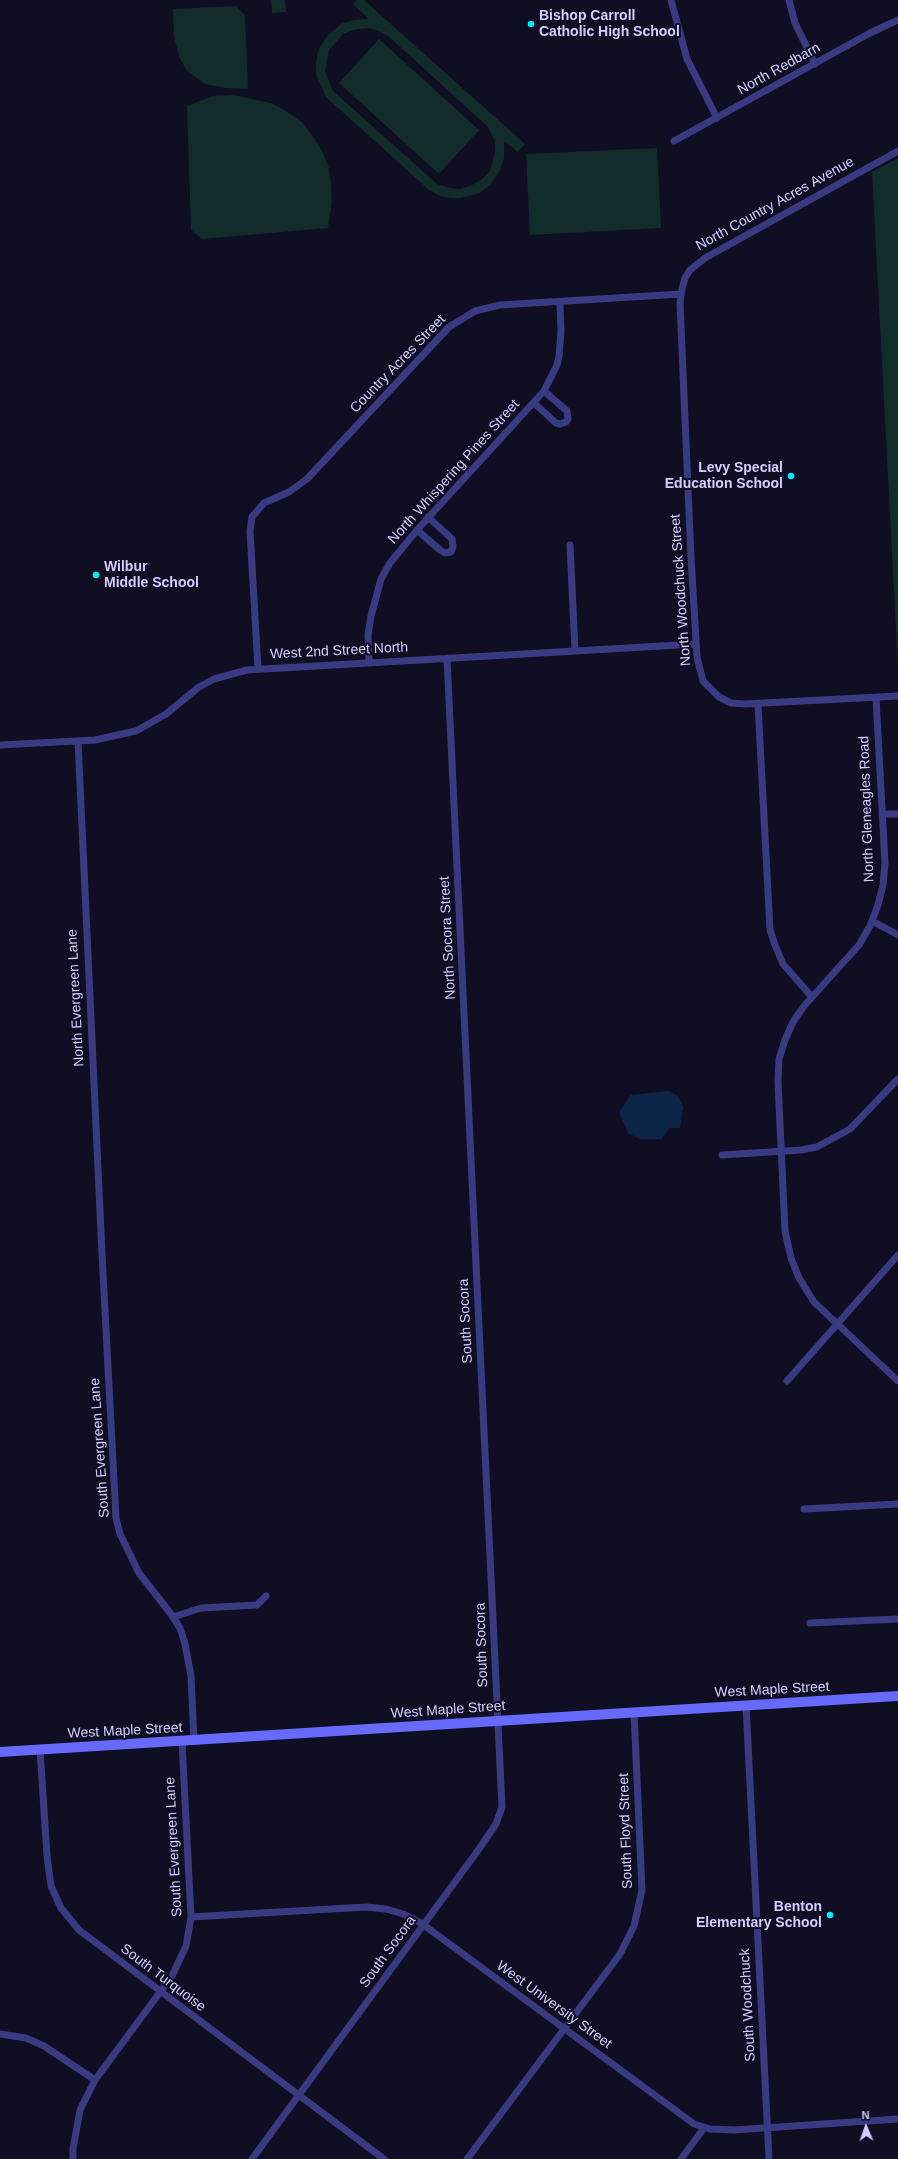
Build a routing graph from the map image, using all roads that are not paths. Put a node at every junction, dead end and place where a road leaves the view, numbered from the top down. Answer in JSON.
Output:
{"nodes":[{"id":1,"x":671,"y":0,"type":"edge"},
{"id":2,"x":789,"y":0,"type":"edge"},
{"id":3,"x":898,"y":20,"type":"edge"},
{"id":4,"x":815,"y":64,"type":"junction"},
{"id":5,"x":717,"y":118,"type":"junction"},
{"id":6,"x":674,"y":141,"type":"dead end"},
{"id":7,"x":898,"y":151,"type":"edge"},
{"id":8,"x":681,"y":294,"type":"junction"},
{"id":9,"x":560,"y":302,"type":"junction"},
{"id":10,"x":544,"y":391,"type":"junction"},
{"id":11,"x":534,"y":403,"type":"junction"},
{"id":12,"x":428,"y":517,"type":"junction"},
{"id":13,"x":417,"y":530,"type":"junction"},
{"id":14,"x":570,"y":545,"type":"dead end"},
{"id":15,"x":696,"y":644,"type":"junction"},
{"id":16,"x":575,"y":651,"type":"junction"},
{"id":17,"x":447,"y":658,"type":"junction"},
{"id":18,"x":369,"y":662,"type":"junction"},
{"id":19,"x":258,"y":669,"type":"junction"},
{"id":20,"x":898,"y":696,"type":"edge"},
{"id":21,"x":876,"y":698,"type":"junction"},
{"id":22,"x":758,"y":704,"type":"junction"},
{"id":23,"x":78,"y":741,"type":"junction"},
{"id":24,"x":0,"y":745,"type":"edge"},
{"id":25,"x":882,"y":814,"type":"junction"},
{"id":26,"x":898,"y":814,"type":"edge"},
{"id":27,"x":872,"y":921,"type":"junction"},
{"id":28,"x":898,"y":935,"type":"edge"},
{"id":29,"x":812,"y":997,"type":"junction"},
{"id":30,"x":898,"y":1079,"type":"edge"},
{"id":31,"x":780,"y":1151,"type":"junction"},
{"id":32,"x":722,"y":1155,"type":"dead end"},
{"id":33,"x":474,"y":1218,"type":"joint"},
{"id":34,"x":102,"y":1254,"type":"joint"},
{"id":35,"x":898,"y":1255,"type":"edge"},
{"id":36,"x":836,"y":1324,"type":"junction"},
{"id":37,"x":787,"y":1381,"type":"dead end"},
{"id":38,"x":898,"y":1381,"type":"edge"},
{"id":39,"x":898,"y":1504,"type":"edge"},
{"id":40,"x":804,"y":1509,"type":"dead end"},
{"id":41,"x":266,"y":1596,"type":"dead end"},
{"id":42,"x":173,"y":1617,"type":"junction"},
{"id":43,"x":898,"y":1619,"type":"edge"},
{"id":44,"x":810,"y":1623,"type":"dead end"},
{"id":45,"x":898,"y":1696,"type":"edge"},
{"id":46,"x":746,"y":1705,"type":"junction"},
{"id":47,"x":634,"y":1712,"type":"junction"},
{"id":48,"x":498,"y":1721,"type":"junction"},
{"id":49,"x":194,"y":1741,"type":"junction"},
{"id":50,"x":182,"y":1742,"type":"junction"},
{"id":51,"x":40,"y":1750,"type":"junction"},
{"id":52,"x":0,"y":1752,"type":"edge"},
{"id":53,"x":191,"y":1917,"type":"junction"},
{"id":54,"x":424,"y":1925,"type":"junction"},
{"id":55,"x":159,"y":1991,"type":"junction"},
{"id":56,"x":564,"y":2028,"type":"junction"},
{"id":57,"x":0,"y":2034,"type":"edge"},
{"id":58,"x":95,"y":2080,"type":"junction"},
{"id":59,"x":298,"y":2096,"type":"junction"},
{"id":60,"x":898,"y":2119,"type":"edge"},
{"id":61,"x":767,"y":2127,"type":"junction"},
{"id":62,"x":704,"y":2128,"type":"junction"},
{"id":63,"x":73,"y":2159,"type":"edge"},
{"id":64,"x":252,"y":2159,"type":"edge"},
{"id":65,"x":384,"y":2159,"type":"edge"},
{"id":66,"x":467,"y":2159,"type":"edge"},
{"id":67,"x":681,"y":2159,"type":"edge"},
{"id":68,"x":769,"y":2159,"type":"edge"}],
"edges":[{"from":1,"to":5,"type":"street"},
{"from":2,"to":4,"type":"street"},
{"from":3,"to":4,"type":"street","name":"North Redbarn"},
{"from":4,"to":5,"type":"street","name":"North Redbarn"},
{"from":5,"to":6,"type":"street","name":"North Redbarn"},
{"from":7,"to":8,"type":"street","name":"North Country Acres Avenue"},
{"from":8,"to":9,"type":"street","name":"Country Acres Street"},
{"from":8,"to":15,"type":"street","name":"North Woodchuck Street"},
{"from":9,"to":10,"type":"street","name":"North Whispering Pines Street"},
{"from":9,"to":19,"type":"street","name":"Country Acres Street"},
{"from":10,"to":11,"type":"street","name":"North Whispering Pines Street"},
{"from":10,"to":11,"type":"street"},
{"from":11,"to":12,"type":"street","name":"North Whispering Pines Street"},
{"from":12,"to":13,"type":"street","name":"North Whispering Pines Street"},
{"from":12,"to":13,"type":"street"},
{"from":13,"to":18,"type":"street","name":"North Whispering Pines Street"},
{"from":14,"to":16,"type":"street"},
{"from":15,"to":16,"type":"street","name":"West 2nd Street North"},
{"from":15,"to":22,"type":"street","name":"North Woodchuck Street"},
{"from":16,"to":17,"type":"street","name":"West 2nd Street North"},
{"from":17,"to":18,"type":"street","name":"West 2nd Street North"},
{"from":17,"to":33,"type":"street","name":"North Socora Street"},
{"from":18,"to":19,"type":"street","name":"West 2nd Street North"},
{"from":19,"to":23,"type":"street","name":"West 2nd Street North"},
{"from":20,"to":21,"type":"street"},
{"from":21,"to":22,"type":"street"},
{"from":21,"to":25,"type":"street","name":"North Gleneagles Road"},
{"from":22,"to":29,"type":"street"},
{"from":23,"to":24,"type":"street","name":"West 2nd Street North"},
{"from":23,"to":34,"type":"street","name":"North Evergreen Lane"},
{"from":25,"to":26,"type":"street"},
{"from":25,"to":27,"type":"street","name":"North Gleneagles Road"},
{"from":27,"to":28,"type":"street"},
{"from":27,"to":29,"type":"street","name":"North Gleneagles Road"},
{"from":29,"to":31,"type":"street","name":"North Gleneagles Road"},
{"from":30,"to":31,"type":"street"},
{"from":31,"to":32,"type":"street"},
{"from":31,"to":36,"type":"street","name":"North Gleneagles Road"},
{"from":33,"to":48,"type":"street","name":"South Socora"},
{"from":34,"to":42,"type":"street","name":"South Evergreen Lane"},
{"from":35,"to":36,"type":"street"},
{"from":36,"to":37,"type":"street"},
{"from":36,"to":38,"type":"street","name":"North Gleneagles Road"},
{"from":39,"to":40,"type":"street"},
{"from":41,"to":42,"type":"street"},
{"from":42,"to":49,"type":"street","name":"South Evergreen Lane"},
{"from":43,"to":44,"type":"street"},
{"from":45,"to":46,"type":"main road","name":"West Maple Street"},
{"from":46,"to":47,"type":"main road","name":"West Maple Street"},
{"from":46,"to":61,"type":"street","name":"South Woodchuck"},
{"from":47,"to":48,"type":"main road","name":"West Maple Street"},
{"from":47,"to":56,"type":"street","name":"South Floyd Street"},
{"from":48,"to":49,"type":"main road","name":"West Maple Street"},
{"from":48,"to":54,"type":"street","name":"South Socora"},
{"from":49,"to":50,"type":"main road","name":"West Maple Street"},
{"from":50,"to":51,"type":"main road","name":"West Maple Street"},
{"from":50,"to":53,"type":"street","name":"South Evergreen Lane"},
{"from":51,"to":52,"type":"main road","name":"West Maple Street"},
{"from":51,"to":55,"type":"street","name":"South Turquoise"},
{"from":53,"to":54,"type":"street","name":"West University Street"},
{"from":53,"to":55,"type":"street","name":"South Evergreen Lane"},
{"from":54,"to":56,"type":"street","name":"West University Street"},
{"from":54,"to":59,"type":"street","name":"South Socora"},
{"from":55,"to":58,"type":"street","name":"South Evergreen Lane"},
{"from":55,"to":59,"type":"street","name":"South Turquoise"},
{"from":56,"to":62,"type":"street","name":"West University Street"},
{"from":56,"to":66,"type":"street","name":"South Floyd Street"},
{"from":57,"to":58,"type":"street"},
{"from":58,"to":63,"type":"street","name":"South Evergreen Lane"},
{"from":59,"to":64,"type":"street","name":"South Socora"},
{"from":59,"to":65,"type":"street","name":"South Turquoise"},
{"from":60,"to":61,"type":"street","name":"West University Street"},
{"from":61,"to":62,"type":"street","name":"West University Street"},
{"from":61,"to":68,"type":"street","name":"South Woodchuck"},
{"from":62,"to":67,"type":"street"}]}
